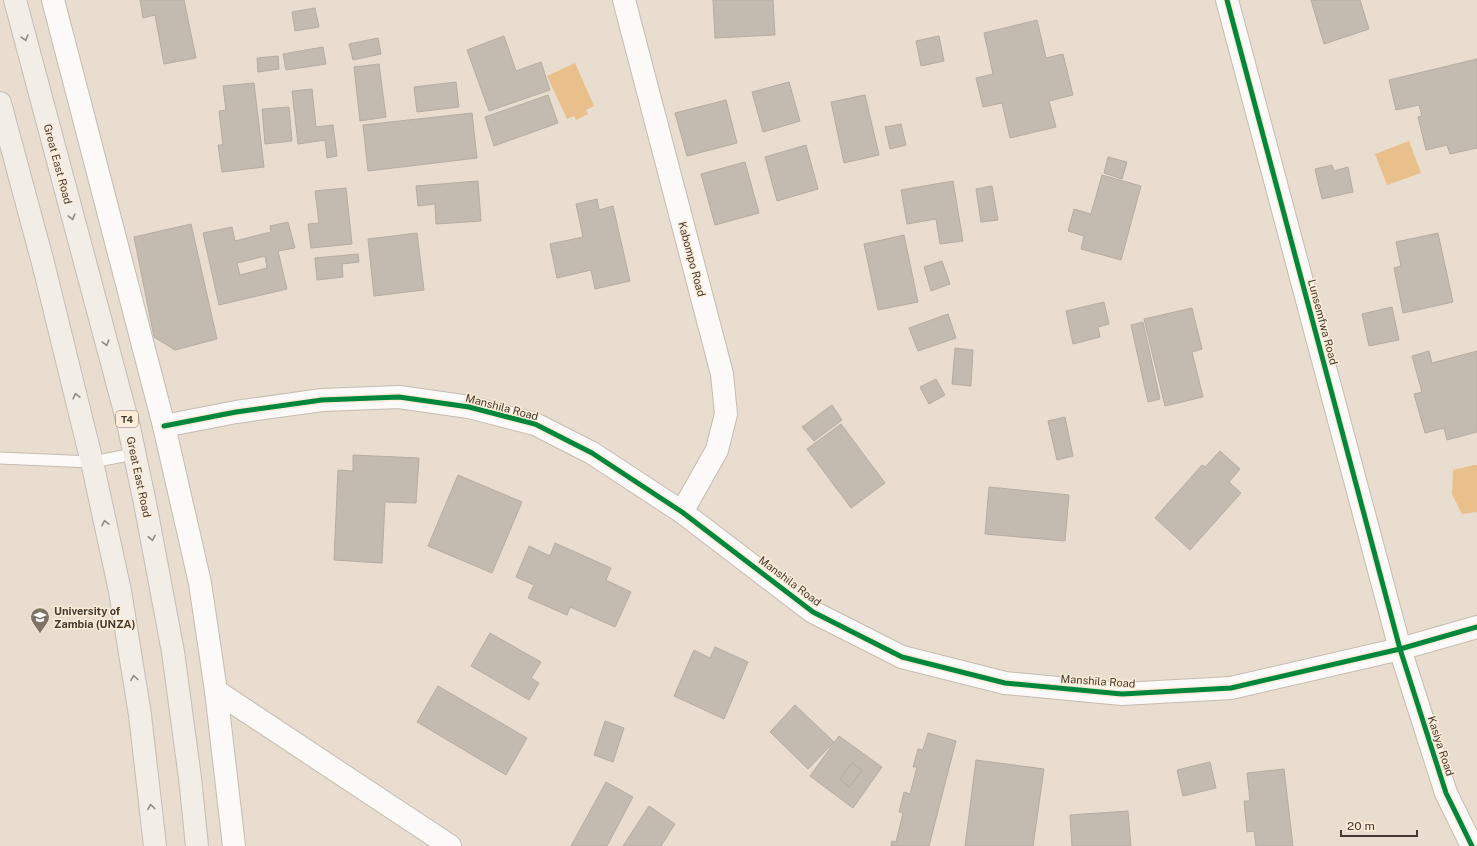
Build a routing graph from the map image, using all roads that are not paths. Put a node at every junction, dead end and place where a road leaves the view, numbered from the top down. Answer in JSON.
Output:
{"nodes":[{"id":1,"x":14,"y":0,"type":"edge"},
{"id":2,"x":53,"y":0,"type":"edge"},
{"id":3,"x":624,"y":0,"type":"edge"},
{"id":4,"x":1227,"y":0,"type":"edge"},
{"id":5,"x":0,"y":102,"type":"edge"},
{"id":6,"x":164,"y":426,"type":"junction"},
{"id":7,"x":134,"y":454,"type":"junction"},
{"id":8,"x":0,"y":458,"type":"edge"},
{"id":9,"x":92,"y":462,"type":"junction"},
{"id":10,"x":682,"y":512,"type":"junction"},
{"id":11,"x":1477,"y":627,"type":"edge"},
{"id":12,"x":1400,"y":649,"type":"junction"},
{"id":13,"x":216,"y":691,"type":"junction"},
{"id":14,"x":155,"y":846,"type":"edge"},
{"id":15,"x":197,"y":846,"type":"edge"},
{"id":16,"x":234,"y":846,"type":"edge"},
{"id":17,"x":450,"y":846,"type":"edge"},
{"id":18,"x":1472,"y":846,"type":"edge"}],
"edges":[{"from":1,"to":7,"type":"main road","name":"Great East Road","number":"T4","one_way":true},
{"from":2,"to":6,"type":"street"},
{"from":3,"to":10,"type":"street","name":"Kabompo Road"},
{"from":4,"to":12,"type":"street","name":"Lunsemfwa Road"},
{"from":9,"to":5,"type":"main road","one_way":true},
{"from":6,"to":10,"type":"street","name":"Manshila Road"},
{"from":6,"to":13,"type":"street"},
{"from":7,"to":9,"type":"lane"},
{"from":7,"to":15,"type":"main road","name":"Great East Road","number":"T4","one_way":true},
{"from":8,"to":9,"type":"lane"},
{"from":14,"to":9,"type":"main road","one_way":true},
{"from":10,"to":12,"type":"street","name":"Manshila Road"},
{"from":11,"to":12,"type":"street","name":"Manshila Road"},
{"from":12,"to":18,"type":"street","name":"Kasiya Road"},
{"from":13,"to":16,"type":"street"},
{"from":13,"to":17,"type":"street"}]}
